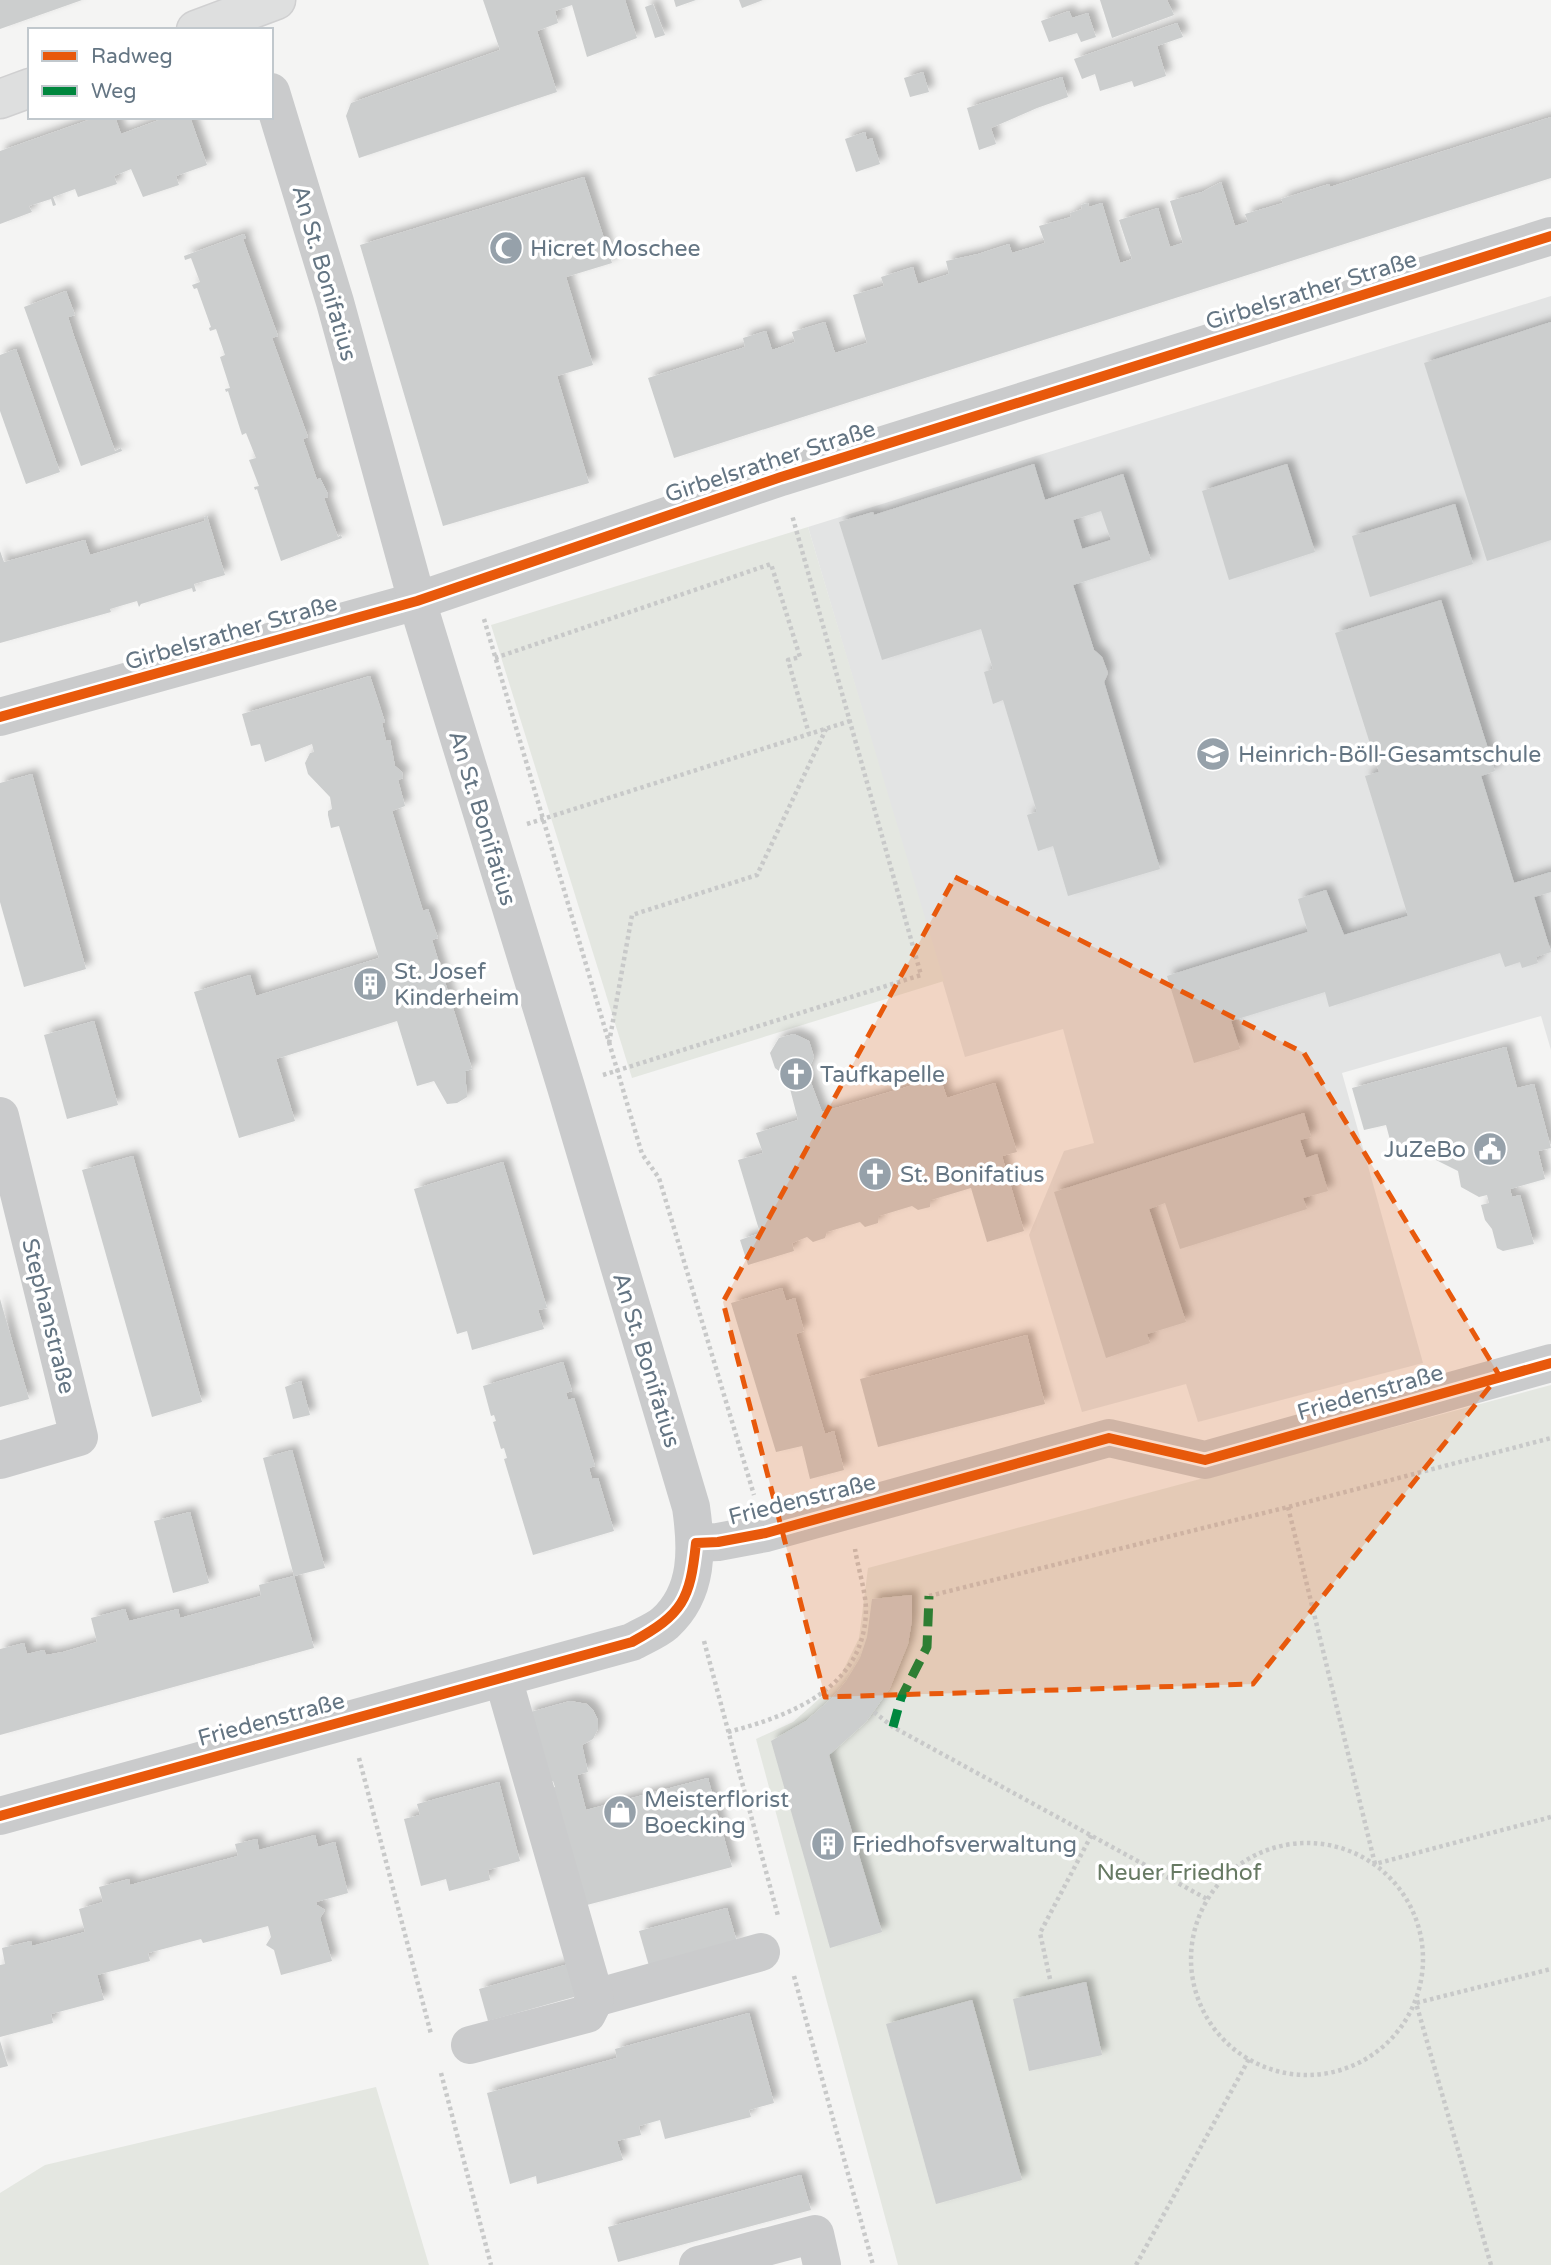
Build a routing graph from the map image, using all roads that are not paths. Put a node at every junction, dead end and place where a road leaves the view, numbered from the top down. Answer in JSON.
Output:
{"nodes":[{"id":1,"x":254,"y":10,"type":"edge"},
{"id":2,"x":202,"y":28,"type":"edge"},
{"id":3,"x":28,"y":89,"type":"edge"},
{"id":4,"x":0,"y":99,"type":"edge"},
{"id":5,"x":273,"y":99,"type":"edge"},
{"id":6,"x":1551,"y":236,"type":"edge"},
{"id":7,"x":417,"y":601,"type":"junction"},
{"id":8,"x":0,"y":718,"type":"edge"},
{"id":9,"x":0,"y":1115,"type":"edge"},
{"id":10,"x":1551,"y":1363,"type":"edge"},
{"id":11,"x":0,"y":1460,"type":"edge"},
{"id":12,"x":696,"y":1543,"type":"junction"},
{"id":13,"x":503,"y":1678,"type":"junction"},
{"id":14,"x":0,"y":1816,"type":"edge"},
{"id":15,"x":761,"y":1952,"type":"dead end"},
{"id":16,"x":595,"y":1998,"type":"junction"},
{"id":17,"x":454,"y":2056,"type":"road end"},
{"id":18,"x":698,"y":2265,"type":"edge"},
{"id":19,"x":822,"y":2265,"type":"edge"}],
"edges":[{"from":1,"to":2,"type":"main road"},
{"from":3,"to":4,"type":"main road"},
{"from":5,"to":7,"type":"street","name":"An St. Bonifatius"},
{"from":6,"to":7,"type":"street","name":"Girbelsrather Straße"},
{"from":7,"to":8,"type":"street","name":"Girbelsrather Straße"},
{"from":7,"to":12,"type":"street","name":"An St. Bonifatius"},
{"from":9,"to":11,"type":"street","name":"Stephanstraße"},
{"from":10,"to":12,"type":"street","name":"Friedenstraße"},
{"from":12,"to":13,"type":"street","name":"Friedenstraße"},
{"from":13,"to":14,"type":"street","name":"Friedenstraße"},
{"from":13,"to":16,"type":"street"},
{"from":15,"to":16,"type":"street"},
{"from":16,"to":17,"type":"street"},
{"from":18,"to":19,"type":"street"}]}
